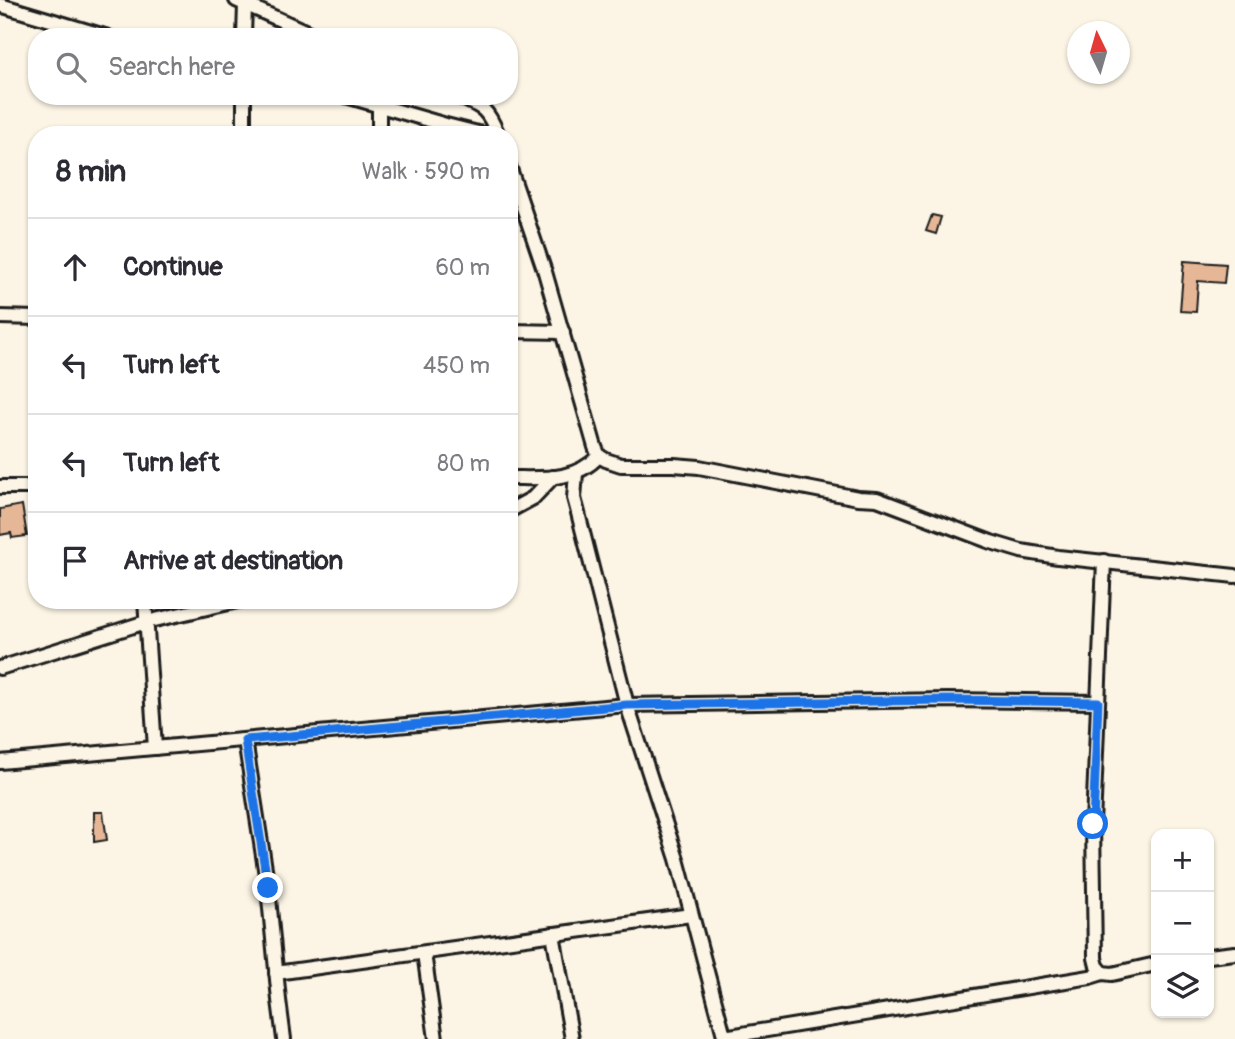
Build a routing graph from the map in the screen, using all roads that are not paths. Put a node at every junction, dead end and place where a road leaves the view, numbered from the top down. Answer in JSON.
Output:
{"nodes":[{"id":1,"x":241,"y":2,"type":"edge"},
{"id":2,"x":0,"y":5,"type":"edge"},
{"id":3,"x":78,"y":28,"type":"edge"},
{"id":4,"x":243,"y":28,"type":"edge"},
{"id":5,"x":298,"y":28,"type":"edge"},
{"id":6,"x":244,"y":105,"type":"edge"},
{"id":7,"x":376,"y":105,"type":"edge"},
{"id":8,"x":478,"y":105,"type":"edge"},
{"id":9,"x":379,"y":106,"type":"junction"},
{"id":10,"x":244,"y":126,"type":"edge"},
{"id":11,"x":379,"y":126,"type":"edge"},
{"id":12,"x":450,"y":126,"type":"edge"},
{"id":13,"x":494,"y":126,"type":"edge"},
{"id":14,"x":518,"y":192,"type":"edge"},
{"id":15,"x":0,"y":317,"type":"edge"},
{"id":16,"x":28,"y":318,"type":"edge"},
{"id":17,"x":518,"y":331,"type":"edge"},
{"id":18,"x":563,"y":332,"type":"junction"},
{"id":19,"x":600,"y":456,"type":"junction"},
{"id":20,"x":576,"y":473,"type":"junction"},
{"id":21,"x":553,"y":477,"type":"junction"},
{"id":22,"x":518,"y":478,"type":"edge"},
{"id":23,"x":0,"y":487,"type":"edge"},
{"id":24,"x":28,"y":487,"type":"edge"},
{"id":25,"x":518,"y":507,"type":"edge"},
{"id":26,"x":1104,"y":561,"type":"junction"},
{"id":27,"x":1235,"y":576,"type":"edge"},
{"id":28,"x":145,"y":609,"type":"edge"},
{"id":29,"x":203,"y":609,"type":"edge"},
{"id":30,"x":146,"y":622,"type":"junction"},
{"id":31,"x":0,"y":668,"type":"edge"},
{"id":32,"x":1098,"y":702,"type":"junction"},
{"id":33,"x":627,"y":705,"type":"junction"},
{"id":34,"x":245,"y":740,"type":"junction"},
{"id":35,"x":155,"y":748,"type":"junction"},
{"id":36,"x":0,"y":762,"type":"edge"},
{"id":37,"x":691,"y":915,"type":"junction"},
{"id":38,"x":553,"y":934,"type":"junction"},
{"id":39,"x":424,"y":953,"type":"junction"},
{"id":40,"x":1235,"y":953,"type":"edge"},
{"id":41,"x":1214,"y":955,"type":"edge"},
{"id":42,"x":1151,"y":965,"type":"edge"},
{"id":43,"x":276,"y":973,"type":"junction"},
{"id":44,"x":1103,"y":973,"type":"junction"},
{"id":45,"x":725,"y":1038,"type":"edge"},
{"id":46,"x":284,"y":1039,"type":"edge"},
{"id":47,"x":436,"y":1039,"type":"edge"},
{"id":48,"x":572,"y":1039,"type":"edge"}],
"edges":[{"from":1,"to":4,"type":"street"},
{"from":1,"to":5,"type":"street"},
{"from":2,"to":3,"type":"street"},
{"from":6,"to":10,"type":"street"},
{"from":7,"to":9,"type":"street"},
{"from":8,"to":13,"type":"street"},
{"from":9,"to":11,"type":"street"},
{"from":9,"to":12,"type":"street"},
{"from":14,"to":18,"type":"street"},
{"from":15,"to":16,"type":"street"},
{"from":17,"to":18,"type":"street"},
{"from":18,"to":19,"type":"street"},
{"from":19,"to":20,"type":"street"},
{"from":19,"to":26,"type":"street"},
{"from":20,"to":21,"type":"street"},
{"from":20,"to":33,"type":"street"},
{"from":21,"to":22,"type":"street"},
{"from":21,"to":25,"type":"street"},
{"from":23,"to":24,"type":"street"},
{"from":26,"to":27,"type":"street"},
{"from":26,"to":32,"type":"street"},
{"from":28,"to":30,"type":"street"},
{"from":29,"to":30,"type":"street"},
{"from":30,"to":31,"type":"street"},
{"from":30,"to":35,"type":"street"},
{"from":32,"to":33,"type":"street"},
{"from":32,"to":44,"type":"street"},
{"from":33,"to":34,"type":"street"},
{"from":33,"to":37,"type":"street"},
{"from":34,"to":35,"type":"street"},
{"from":34,"to":43,"type":"street"},
{"from":35,"to":36,"type":"street"},
{"from":37,"to":38,"type":"street"},
{"from":37,"to":45,"type":"street"},
{"from":38,"to":39,"type":"street"},
{"from":38,"to":48,"type":"street"},
{"from":39,"to":43,"type":"street"},
{"from":39,"to":47,"type":"street"},
{"from":40,"to":41,"type":"street"},
{"from":42,"to":44,"type":"street"},
{"from":43,"to":46,"type":"street"},
{"from":44,"to":45,"type":"street"}]}
